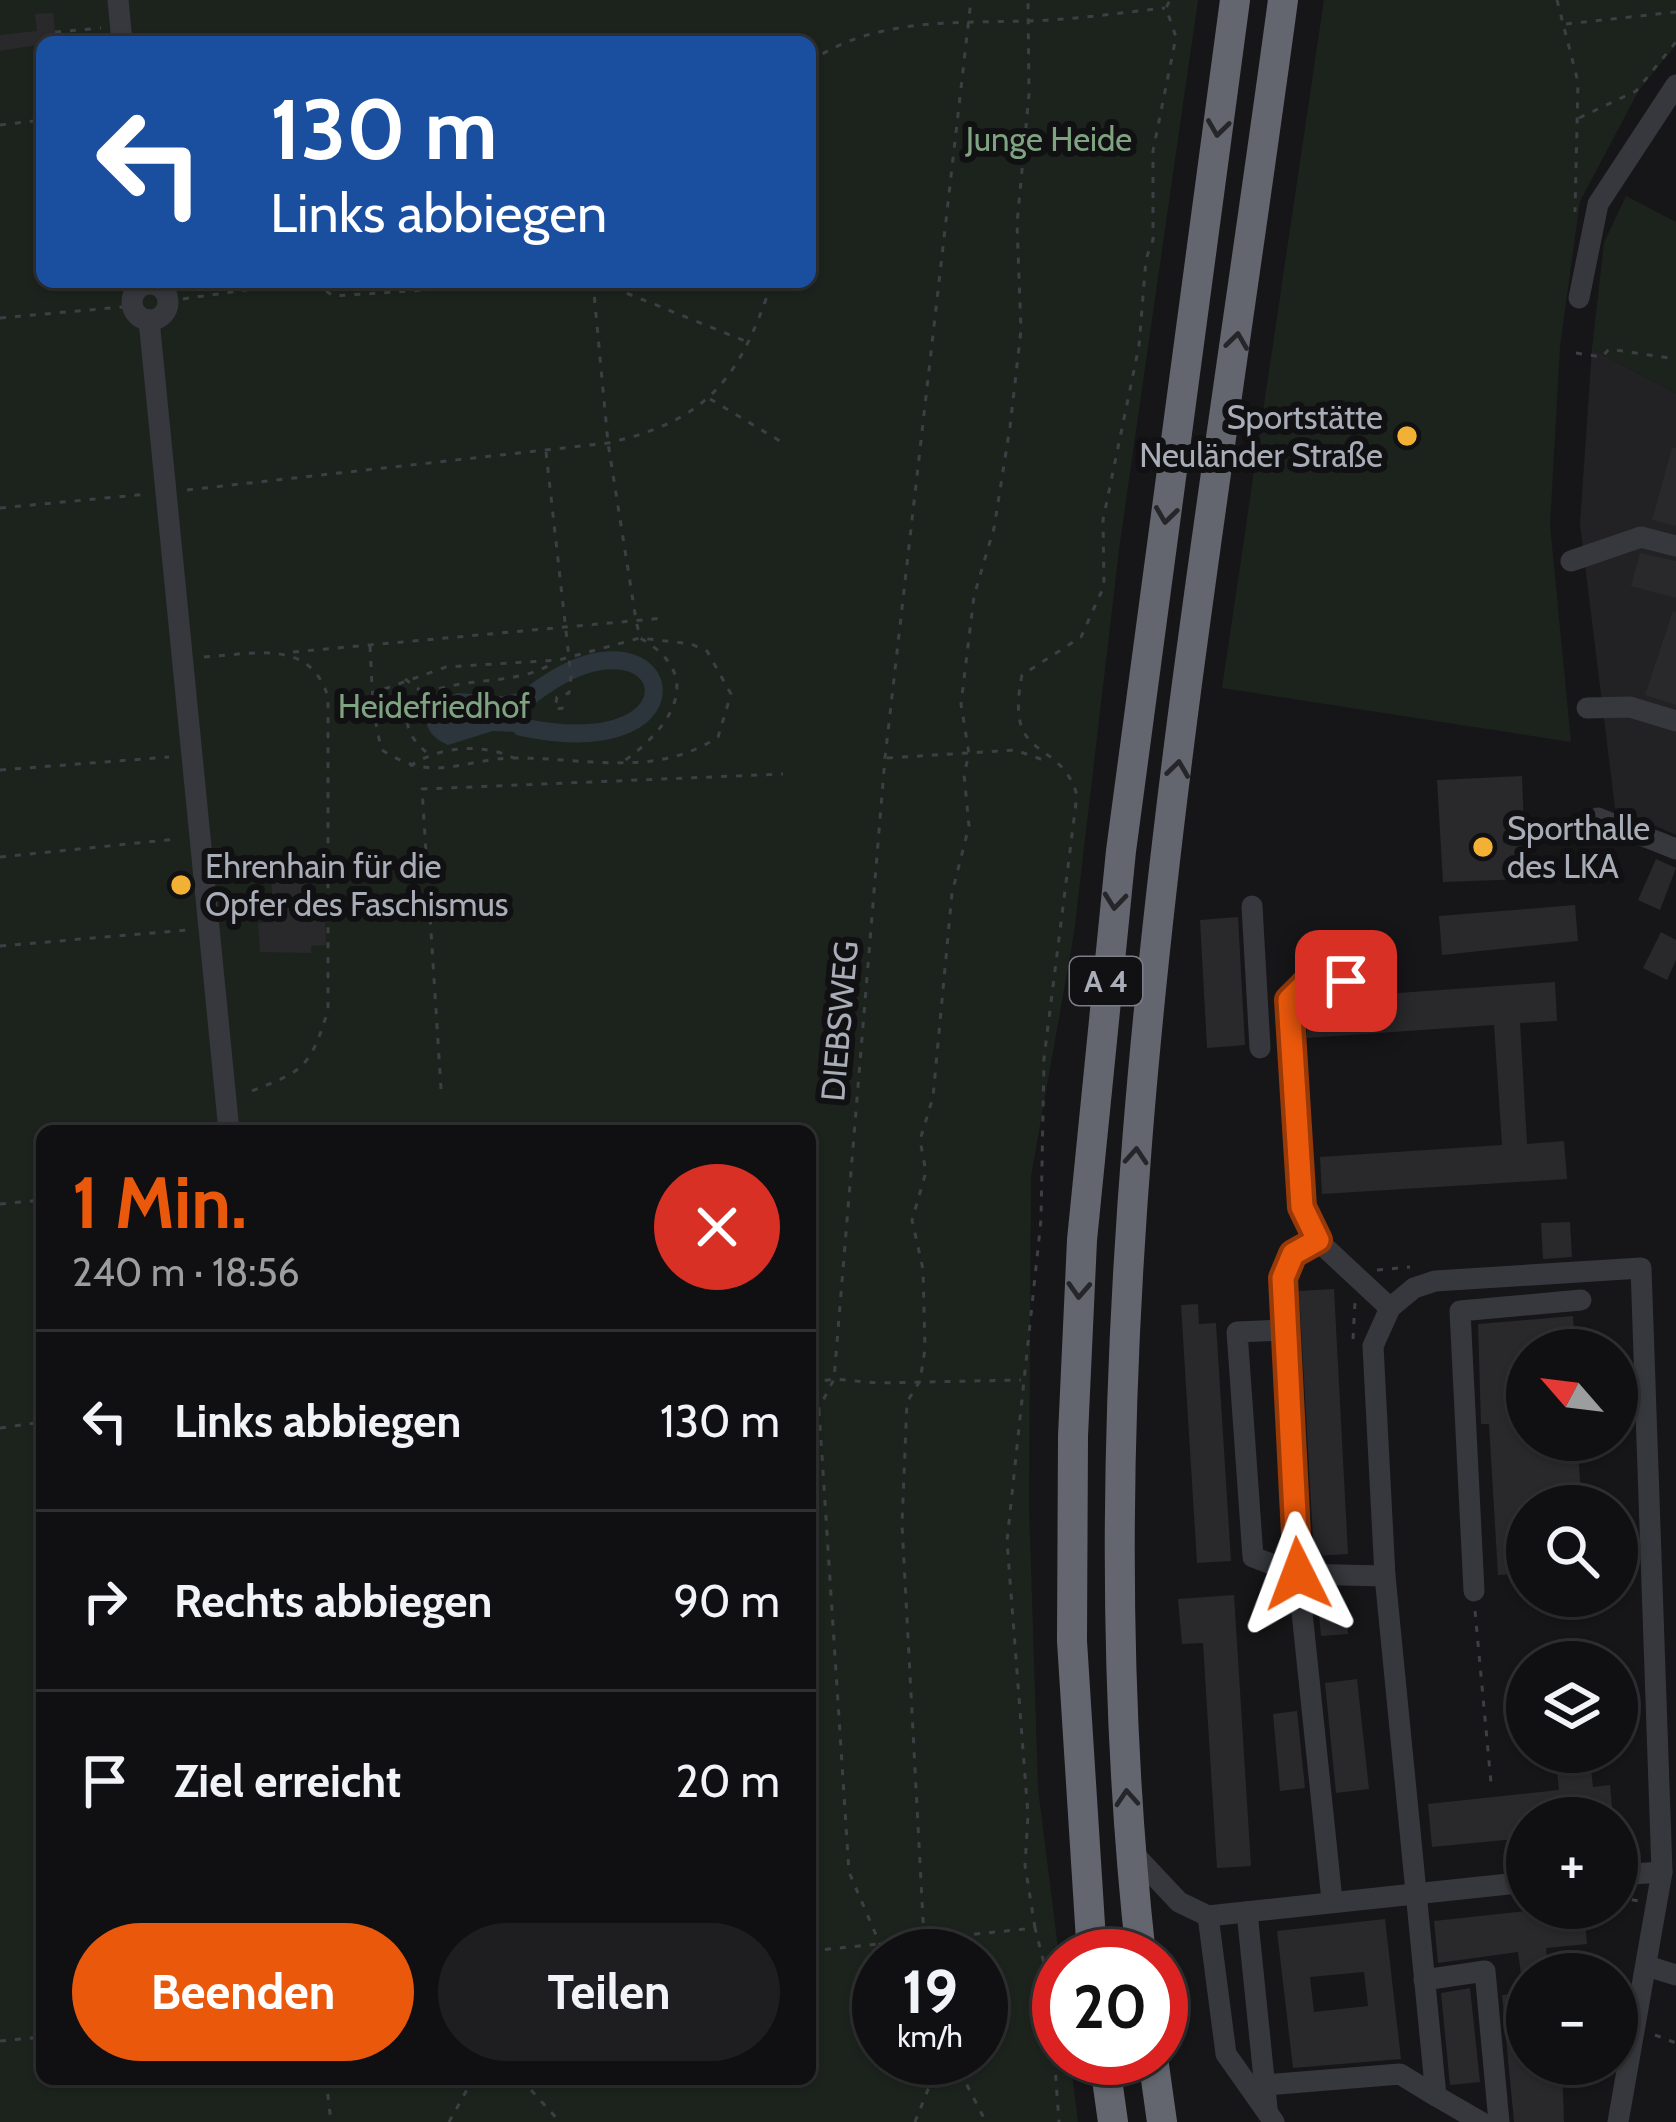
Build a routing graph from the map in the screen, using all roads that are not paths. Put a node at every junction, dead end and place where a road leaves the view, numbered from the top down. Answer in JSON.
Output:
{"nodes":[{"id":1,"x":118,"y":0,"type":"edge"},
{"id":2,"x":1235,"y":0,"type":"edge"},
{"id":3,"x":1283,"y":0,"type":"edge"},
{"id":4,"x":121,"y":34,"type":"edge"},
{"id":5,"x":1676,"y":85,"type":"edge"},
{"id":6,"x":139,"y":288,"type":"edge"},
{"id":7,"x":159,"y":288,"type":"edge"},
{"id":8,"x":1579,"y":298,"type":"dead end"},
{"id":9,"x":141,"y":313,"type":"junction"},
{"id":10,"x":1676,"y":546,"type":"edge"},
{"id":11,"x":1571,"y":560,"type":"dead end"},
{"id":12,"x":1587,"y":708,"type":"dead end"},
{"id":13,"x":1676,"y":721,"type":"edge"},
{"id":14,"x":1598,"y":818,"type":"dead end"},
{"id":15,"x":1676,"y":849,"type":"edge"},
{"id":16,"x":1252,"y":906,"type":"dead end"},
{"id":17,"x":1346,"y":981,"type":"dead end"},
{"id":18,"x":1290,"y":1015,"type":"junction"},
{"id":19,"x":1258,"y":1016,"type":"junction"},
{"id":20,"x":1260,"y":1048,"type":"dead end"},
{"id":21,"x":228,"y":1125,"type":"edge"},
{"id":22,"x":1318,"y":1240,"type":"junction"},
{"id":23,"x":1435,"y":1281,"type":"junction"},
{"id":24,"x":1581,"y":1300,"type":"dead end"},
{"id":25,"x":1390,"y":1308,"type":"junction"},
{"id":26,"x":1460,"y":1310,"type":"junction"},
{"id":27,"x":1286,"y":1330,"type":"junction"},
{"id":28,"x":1298,"y":1574,"type":"junction"},
{"id":29,"x":1385,"y":1576,"type":"junction"},
{"id":30,"x":1474,"y":1591,"type":"road end"},
{"id":31,"x":1131,"y":1851,"type":"junction"},
{"id":32,"x":1662,"y":1872,"type":"junction"},
{"id":33,"x":1638,"y":1874,"type":"edge"},
{"id":34,"x":1506,"y":1884,"type":"edge"},
{"id":35,"x":1413,"y":1892,"type":"junction"},
{"id":36,"x":1333,"y":1900,"type":"junction"},
{"id":37,"x":1667,"y":1902,"type":"edge"},
{"id":38,"x":1247,"y":1912,"type":"junction"},
{"id":39,"x":1208,"y":1916,"type":"junction"},
{"id":40,"x":1090,"y":1929,"type":"edge"},
{"id":41,"x":1138,"y":1929,"type":"edge"},
{"id":42,"x":1647,"y":1966,"type":"junction"},
{"id":43,"x":1676,"y":1975,"type":"edge"},
{"id":44,"x":1424,"y":1980,"type":"junction"},
{"id":45,"x":1107,"y":2085,"type":"edge"},
{"id":46,"x":1157,"y":2085,"type":"edge"},
{"id":47,"x":1264,"y":2085,"type":"junction"},
{"id":48,"x":1436,"y":2096,"type":"junction"},
{"id":49,"x":1271,"y":2118,"type":"edge"},
{"id":50,"x":1112,"y":2122,"type":"edge"},
{"id":51,"x":1162,"y":2122,"type":"edge"},
{"id":52,"x":1481,"y":2122,"type":"edge"},
{"id":53,"x":1499,"y":2122,"type":"edge"},
{"id":54,"x":1618,"y":2122,"type":"edge"}],
"edges":[{"from":1,"to":4,"type":"street"},
{"from":2,"to":40,"type":"highway","number":"A 4","one_way":true},
{"from":31,"to":3,"type":"highway","number":"A 4","one_way":true},
{"from":5,"to":8,"type":"street"},
{"from":6,"to":9,"type":"street"},
{"from":7,"to":9,"type":"street"},
{"from":9,"to":21,"type":"street"},
{"from":10,"to":11,"type":"street"},
{"from":12,"to":13,"type":"street"},
{"from":14,"to":15,"type":"street"},
{"from":16,"to":19,"type":"street"},
{"from":17,"to":18,"type":"street"},
{"from":18,"to":19,"type":"street"},
{"from":18,"to":22,"type":"street"},
{"from":19,"to":20,"type":"street"},
{"from":22,"to":25,"type":"street"},
{"from":22,"to":27,"type":"street"},
{"from":23,"to":25,"type":"street"},
{"from":23,"to":26,"type":"street"},
{"from":23,"to":32,"type":"street"},
{"from":24,"to":26,"type":"street"},
{"from":25,"to":29,"type":"street"},
{"from":26,"to":30,"type":"street"},
{"from":27,"to":28,"type":"street"},
{"from":27,"to":28,"type":"street"},
{"from":28,"to":29,"type":"street"},
{"from":28,"to":36,"type":"street"},
{"from":29,"to":35,"type":"street"},
{"from":31,"to":39,"type":"street"},
{"from":31,"to":41,"type":"highway","number":"A 4"},
{"from":32,"to":33,"type":"street"},
{"from":32,"to":37,"type":"street"},
{"from":34,"to":35,"type":"street"},
{"from":35,"to":36,"type":"street"},
{"from":35,"to":44,"type":"street"},
{"from":36,"to":38,"type":"street"},
{"from":37,"to":42,"type":"street"},
{"from":38,"to":39,"type":"street"},
{"from":38,"to":47,"type":"street"},
{"from":39,"to":49,"type":"street"},
{"from":42,"to":43,"type":"street"},
{"from":42,"to":54,"type":"street"},
{"from":44,"to":48,"type":"street"},
{"from":44,"to":53,"type":"street"},
{"from":45,"to":50,"type":"highway"},
{"from":46,"to":51,"type":"highway"},
{"from":47,"to":48,"type":"street"},
{"from":47,"to":49,"type":"street"},
{"from":48,"to":52,"type":"street"}]}
